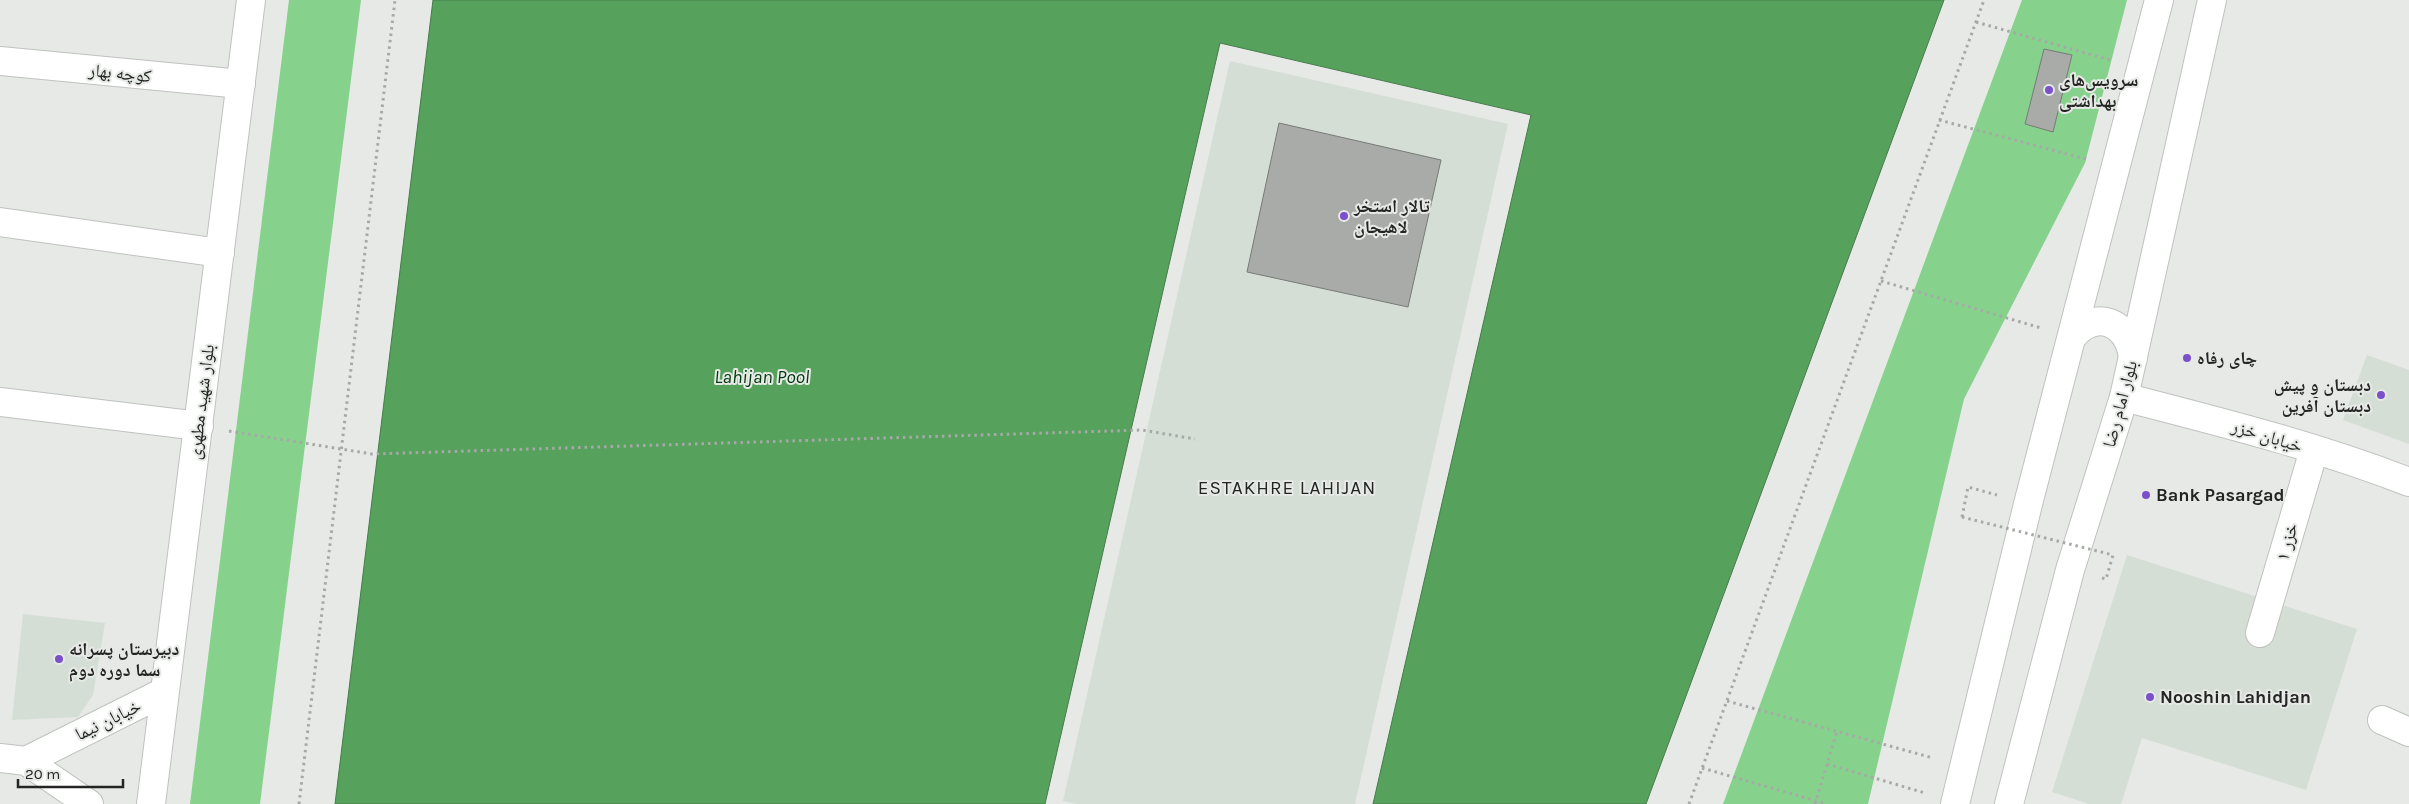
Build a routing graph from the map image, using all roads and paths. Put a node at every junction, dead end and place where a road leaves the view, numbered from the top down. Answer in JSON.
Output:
{"nodes":[{"id":1,"x":251,"y":0,"type":"edge"},
{"id":2,"x":395,"y":0,"type":"edge"},
{"id":3,"x":1984,"y":0,"type":"edge"},
{"id":4,"x":2159,"y":0,"type":"edge"},
{"id":5,"x":2212,"y":0,"type":"edge"},
{"id":6,"x":1976,"y":22,"type":"junction"},
{"id":7,"x":0,"y":61,"type":"edge"},
{"id":8,"x":2141,"y":69,"type":"junction"},
{"id":9,"x":241,"y":84,"type":"junction"},
{"id":10,"x":1939,"y":120,"type":"junction"},
{"id":11,"x":2115,"y":167,"type":"junction"},
{"id":12,"x":0,"y":222,"type":"edge"},
{"id":13,"x":220,"y":253,"type":"junction"},
{"id":14,"x":1881,"y":281,"type":"junction"},
{"id":15,"x":2072,"y":337,"type":"junction"},
{"id":16,"x":2133,"y":358,"type":"junction"},
{"id":17,"x":2124,"y":397,"type":"junction"},
{"id":18,"x":0,"y":402,"type":"edge"},
{"id":19,"x":198,"y":426,"type":"junction"},
{"id":20,"x":1195,"y":439,"type":"dead end"},
{"id":21,"x":2314,"y":450,"type":"junction"},
{"id":22,"x":341,"y":451,"type":"junction"},
{"id":23,"x":2409,"y":482,"type":"edge"},
{"id":24,"x":1968,"y":487,"type":"dead end"},
{"id":25,"x":2106,"y":579,"type":"dead end"},
{"id":26,"x":2260,"y":633,"type":"dead end"},
{"id":27,"x":164,"y":692,"type":"junction"},
{"id":28,"x":1727,"y":701,"type":"junction"},
{"id":29,"x":2382,"y":720,"type":"dead end"},
{"id":30,"x":1837,"y":731,"type":"junction"},
{"id":31,"x":2409,"y":732,"type":"edge"},
{"id":32,"x":13,"y":760,"type":"edge"},
{"id":33,"x":1827,"y":764,"type":"junction"},
{"id":34,"x":1964,"y":766,"type":"junction"},
{"id":35,"x":1702,"y":768,"type":"junction"},
{"id":36,"x":1816,"y":802,"type":"edge"},
{"id":37,"x":1955,"y":803,"type":"edge"},
{"id":38,"x":89,"y":804,"type":"edge"},
{"id":39,"x":151,"y":804,"type":"edge"},
{"id":40,"x":299,"y":804,"type":"edge"},
{"id":41,"x":1689,"y":804,"type":"edge"},
{"id":42,"x":1826,"y":804,"type":"edge"},
{"id":43,"x":2008,"y":804,"type":"edge"}],
"edges":[{"from":1,"to":9,"type":"main road","name":"بلوار شهید مطهری"},
{"from":2,"to":22,"type":"path"},
{"from":3,"to":6,"type":"path"},
{"from":4,"to":8,"type":"main road"},
{"from":5,"to":16,"type":"main road","name":"بلوار امام رضا"},
{"from":6,"to":8,"type":"path"},
{"from":6,"to":10,"type":"path"},
{"from":7,"to":9,"type":"main road","name":"کوچه بهار"},
{"from":8,"to":11,"type":"main road"},
{"from":9,"to":13,"type":"main road","name":"بلوار شهید مطهری"},
{"from":10,"to":11,"type":"path"},
{"from":10,"to":14,"type":"path"},
{"from":11,"to":15,"type":"main road"},
{"from":12,"to":13,"type":"main road"},
{"from":13,"to":19,"type":"main road","name":"بلوار شهید مطهری"},
{"from":14,"to":15,"type":"path"},
{"from":14,"to":28,"type":"path"},
{"from":15,"to":16,"type":"main road"},
{"from":15,"to":34,"type":"main road"},
{"from":16,"to":17,"type":"main road","name":"بلوار امام رضا"},
{"from":17,"to":21,"type":"main road","name":"خیابان خزر"},
{"from":17,"to":43,"type":"main road","name":"بلوار امام رضا"},
{"from":18,"to":19,"type":"main road"},
{"from":19,"to":22,"type":"path"},
{"from":19,"to":27,"type":"main road","name":"بلوار شهید مطهری"},
{"from":20,"to":22,"type":"path"},
{"from":21,"to":23,"type":"main road","name":"خیابان خزر"},
{"from":21,"to":26,"type":"main road","name":"خزر ۱"},
{"from":22,"to":40,"type":"path"},
{"from":24,"to":25,"type":"path","bridge":true},
{"from":27,"to":32,"type":"main road","name":"خیابان نیما"},
{"from":27,"to":39,"type":"main road","name":"بلوار شهید مطهری"},
{"from":28,"to":30,"type":"path"},
{"from":28,"to":35,"type":"path"},
{"from":29,"to":31,"type":"main road"},
{"from":30,"to":33,"type":"path"},
{"from":30,"to":34,"type":"path"},
{"from":32,"to":38,"type":"main road","name":"خیابان نیما"},
{"from":33,"to":36,"type":"path"},
{"from":33,"to":37,"type":"path"},
{"from":34,"to":37,"type":"main road"},
{"from":35,"to":36,"type":"path"},
{"from":35,"to":41,"type":"path"},
{"from":36,"to":42,"type":"path"}]}
